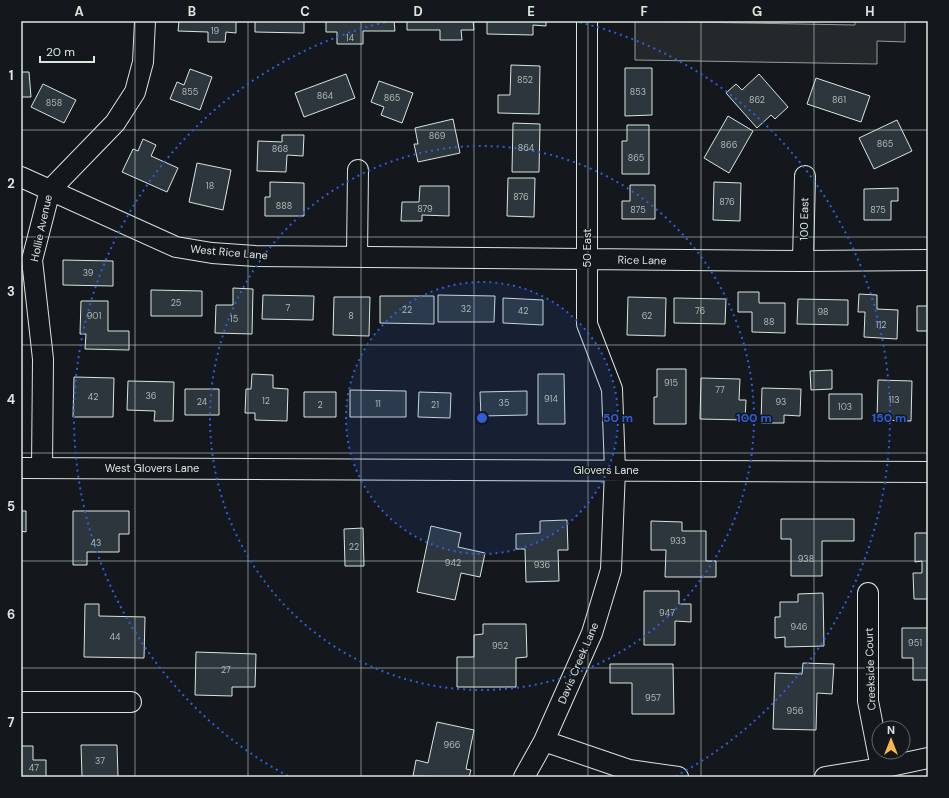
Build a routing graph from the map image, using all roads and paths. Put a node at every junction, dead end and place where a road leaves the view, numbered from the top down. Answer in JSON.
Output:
{"nodes":[{"id":1,"x":145,"y":21,"type":"edge"},
{"id":2,"x":587,"y":21,"type":"edge"},
{"id":3,"x":358,"y":170,"type":"dead end"},
{"id":4,"x":805,"y":176,"type":"dead end"},
{"id":5,"x":21,"y":177,"type":"edge"},
{"id":6,"x":50,"y":190,"type":"junction"},
{"id":7,"x":357,"y":257,"type":"junction"},
{"id":8,"x":587,"y":259,"type":"junction"},
{"id":9,"x":928,"y":260,"type":"edge"},
{"id":10,"x":803,"y":261,"type":"junction"},
{"id":11,"x":21,"y":468,"type":"edge"},
{"id":12,"x":42,"y":468,"type":"junction"},
{"id":13,"x":283,"y":469,"type":"joint"},
{"id":14,"x":615,"y":470,"type":"junction"},
{"id":15,"x":928,"y":472,"type":"edge"},
{"id":16,"x":868,"y":593,"type":"dead end"},
{"id":17,"x":21,"y":702,"type":"edge"},
{"id":18,"x":131,"y":702,"type":"dead end"},
{"id":19,"x":544,"y":741,"type":"junction"},
{"id":20,"x":928,"y":758,"type":"edge"},
{"id":21,"x":880,"y":768,"type":"junction"},
{"id":22,"x":524,"y":777,"type":"edge"},
{"id":23,"x":678,"y":777,"type":"edge"},
{"id":24,"x":825,"y":777,"type":"edge"}],
"edges":[{"from":1,"to":6,"type":"street","name":"Hollie Avenue"},
{"from":2,"to":8,"type":"street","name":"50 East"},
{"from":3,"to":7,"type":"street"},
{"from":4,"to":10,"type":"street","name":"100 East"},
{"from":5,"to":6,"type":"street","name":"West Rice Lane"},
{"from":6,"to":7,"type":"street","name":"West Rice Lane"},
{"from":6,"to":12,"type":"street","name":"Hollie Avenue"},
{"from":7,"to":8,"type":"street","name":"Rice Lane"},
{"from":8,"to":10,"type":"street","name":"Rice Lane"},
{"from":8,"to":14,"type":"street","name":"50 East"},
{"from":9,"to":10,"type":"street","name":"Rice Lane"},
{"from":11,"to":12,"type":"street","name":"West Glovers Lane"},
{"from":12,"to":13,"type":"street","name":"West Glovers Lane"},
{"from":13,"to":14,"type":"street","name":"Glovers Lane"},
{"from":14,"to":15,"type":"street","name":"Glovers Lane"},
{"from":14,"to":19,"type":"street","name":"Davis Creek Lane"},
{"from":16,"to":21,"type":"street","name":"Creekside Court"},
{"from":17,"to":18,"type":"street"},
{"from":19,"to":22,"type":"street","name":"Davis Creek Lane"},
{"from":19,"to":23,"type":"street"},
{"from":20,"to":21,"type":"street"},
{"from":21,"to":24,"type":"street"}]}
